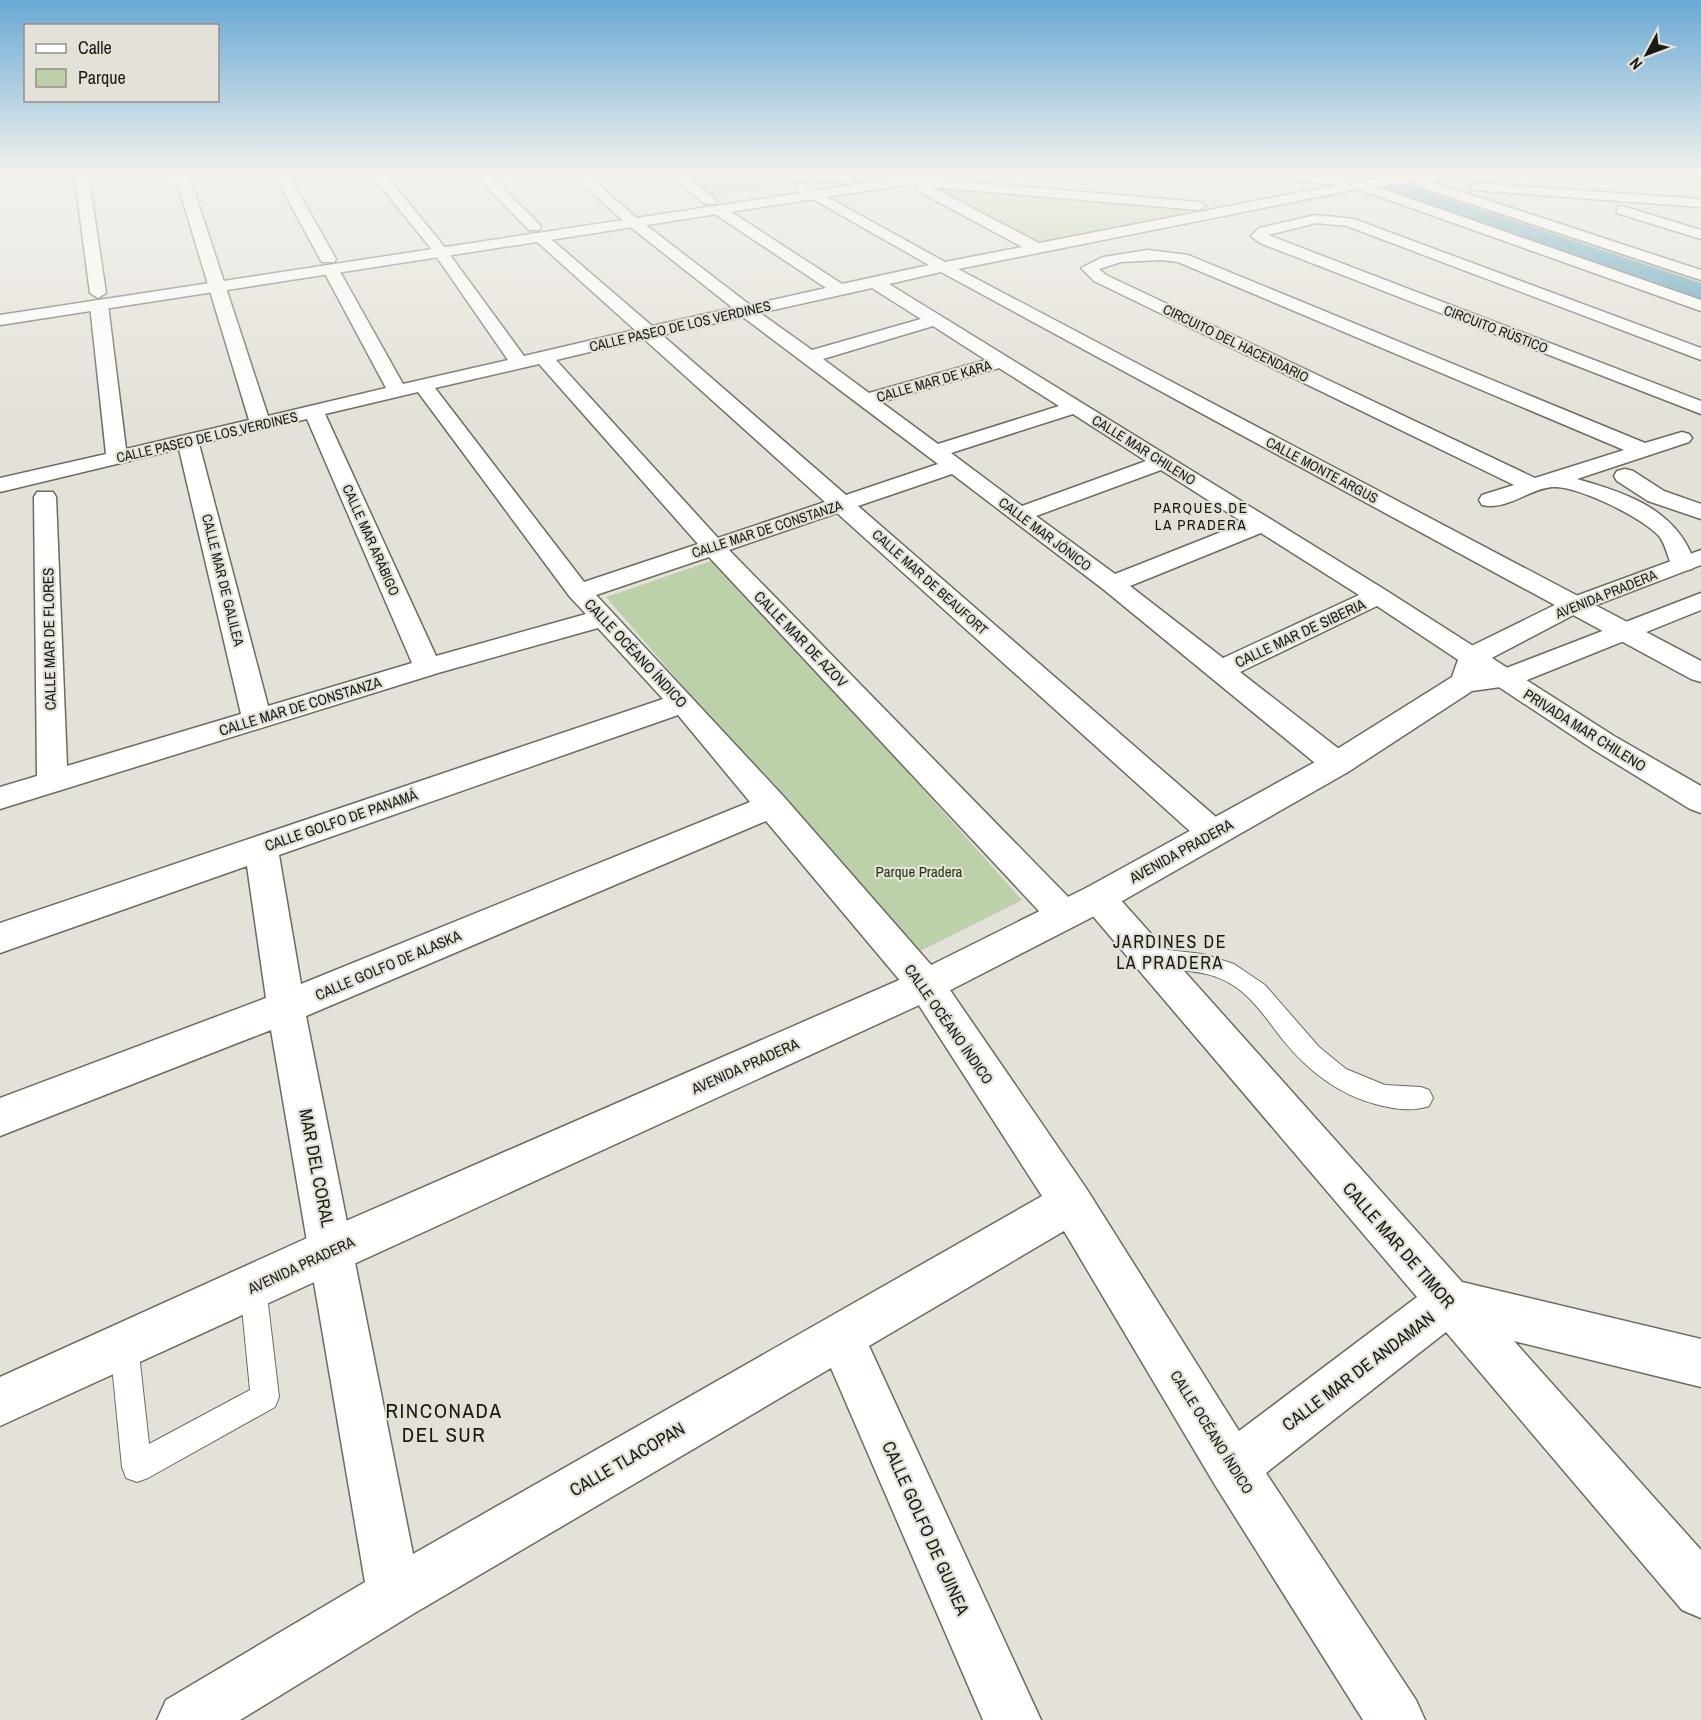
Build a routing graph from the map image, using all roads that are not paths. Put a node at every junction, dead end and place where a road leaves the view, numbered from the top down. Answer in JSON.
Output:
{"nodes":[{"id":1,"x":92,"y":252,"type":"edge"},
{"id":2,"x":208,"y":252,"type":"edge"},
{"id":3,"x":324,"y":252,"type":"edge"},
{"id":4,"x":408,"y":252,"type":"edge"},
{"id":5,"x":441,"y":252,"type":"edge"},
{"id":6,"x":559,"y":252,"type":"edge"},
{"id":7,"x":673,"y":252,"type":"edge"},
{"id":8,"x":784,"y":252,"type":"edge"},
{"id":9,"x":917,"y":252,"type":"edge"},
{"id":10,"x":1021,"y":252,"type":"edge"},
{"id":11,"x":1297,"y":252,"type":"edge"},
{"id":12,"x":1430,"y":252,"type":"edge"},
{"id":13,"x":1553,"y":252,"type":"edge"},
{"id":14,"x":1632,"y":252,"type":"edge"},
{"id":15,"x":330,"y":264,"type":"junction"},
{"id":16,"x":943,"y":267,"type":"junction"},
{"id":17,"x":1701,"y":275,"type":"edge"},
{"id":18,"x":217,"y":281,"type":"junction"},
{"id":19,"x":876,"y":283,"type":"junction"},
{"id":20,"x":841,"y":291,"type":"junction"},
{"id":21,"x":99,"y":299,"type":"junction"},
{"id":22,"x":1701,"y":306,"type":"edge"},
{"id":23,"x":0,"y":308,"type":"edge"},
{"id":24,"x":747,"y":311,"type":"junction"},
{"id":25,"x":0,"y":320,"type":"edge"},
{"id":26,"x":936,"y":320,"type":"junction"},
{"id":27,"x":646,"y":333,"type":"junction"},
{"id":28,"x":1701,"y":354,"type":"edge"},
{"id":29,"x":809,"y":357,"type":"junction"},
{"id":30,"x":532,"y":360,"type":"junction"},
{"id":31,"x":1002,"y":361,"type":"junction"},
{"id":32,"x":410,"y":389,"type":"junction"},
{"id":33,"x":866,"y":400,"type":"junction"},
{"id":34,"x":1076,"y":407,"type":"junction"},
{"id":35,"x":1701,"y":408,"type":"edge"},
{"id":36,"x":314,"y":412,"type":"junction"},
{"id":37,"x":261,"y":425,"type":"junction"},
{"id":38,"x":1693,"y":435,"type":"edge"},
{"id":39,"x":188,"y":442,"type":"junction"},
{"id":40,"x":1644,"y":451,"type":"junction"},
{"id":41,"x":117,"y":458,"type":"junction"},
{"id":42,"x":946,"y":458,"type":"junction"},
{"id":43,"x":1162,"y":462,"type":"junction"},
{"id":44,"x":1610,"y":462,"type":"junction"},
{"id":45,"x":1543,"y":483,"type":"junction"},
{"id":46,"x":0,"y":485,"type":"edge"},
{"id":47,"x":45,"y":497,"type":"dead end"},
{"id":48,"x":1490,"y":500,"type":"dead end"},
{"id":49,"x":842,"y":504,"type":"junction"},
{"id":50,"x":1698,"y":511,"type":"edge"},
{"id":51,"x":1020,"y":514,"type":"junction"},
{"id":52,"x":1262,"y":524,"type":"junction"},
{"id":53,"x":1660,"y":524,"type":"junction"},
{"id":54,"x":713,"y":547,"type":"junction"},
{"id":55,"x":1692,"y":560,"type":"edge"},
{"id":56,"x":1112,"y":584,"type":"junction"},
{"id":57,"x":1378,"y":596,"type":"junction"},
{"id":58,"x":1701,"y":601,"type":"edge"},
{"id":59,"x":590,"y":605,"type":"junction"},
{"id":60,"x":1574,"y":605,"type":"junction"},
{"id":61,"x":1623,"y":631,"type":"junction"},
{"id":62,"x":428,"y":667,"type":"junction"},
{"id":63,"x":1221,"y":670,"type":"junction"},
{"id":64,"x":1468,"y":670,"type":"junction"},
{"id":65,"x":1701,"y":672,"type":"edge"},
{"id":66,"x":1505,"y":679,"type":"junction"},
{"id":67,"x":683,"y":703,"type":"junction"},
{"id":68,"x":257,"y":718,"type":"junction"},
{"id":69,"x":1337,"y":764,"type":"junction"},
{"id":70,"x":52,"y":781,"type":"junction"},
{"id":71,"x":0,"y":798,"type":"edge"},
{"id":72,"x":1701,"y":801,"type":"edge"},
{"id":73,"x":773,"y":805,"type":"junction"},
{"id":74,"x":1213,"y":833,"type":"junction"},
{"id":75,"x":261,"y":847,"type":"junction"},
{"id":76,"x":1081,"y":907,"type":"junction"},
{"id":77,"x":0,"y":938,"type":"edge"},
{"id":78,"x":1150,"y":957,"type":"junction"},
{"id":79,"x":926,"y":985,"type":"junction"},
{"id":80,"x":286,"y":1007,"type":"junction"},
{"id":81,"x":1421,"y":1098,"type":"dead end"},
{"id":82,"x":0,"y":1117,"type":"edge"},
{"id":83,"x":1071,"y":1203,"type":"junction"},
{"id":84,"x":332,"y":1250,"type":"junction"},
{"id":85,"x":253,"y":1287,"type":"junction"},
{"id":86,"x":1448,"y":1302,"type":"junction"},
{"id":87,"x":840,"y":1335,"type":"junction"},
{"id":88,"x":124,"y":1345,"type":"junction"},
{"id":89,"x":1701,"y":1363,"type":"edge"},
{"id":90,"x":0,"y":1402,"type":"edge"},
{"id":91,"x":1233,"y":1467,"type":"junction"},
{"id":92,"x":1701,"y":1591,"type":"edge"},
{"id":93,"x":394,"y":1595,"type":"junction"},
{"id":94,"x":186,"y":1720,"type":"edge"},
{"id":95,"x":1012,"y":1720,"type":"edge"},
{"id":96,"x":1396,"y":1720,"type":"edge"}],
"edges":[{"from":1,"to":21,"type":"street"},
{"from":2,"to":18,"type":"street"},
{"from":3,"to":15,"type":"street","name":"CALLE OCÉANO ÍNDICO"},
{"from":4,"to":15,"type":"street"},
{"from":5,"to":30,"type":"street","name":"CALLE MAR DE AZOV"},
{"from":6,"to":27,"type":"street","name":"CALLE MAR DE BEAUFORT"},
{"from":7,"to":24,"type":"street","name":"CALLE MAR JÓNICO"},
{"from":8,"to":20,"type":"street"},
{"from":9,"to":16,"type":"street","name":"CALLE MONTE ARGUS"},
{"from":10,"to":16,"type":"street","name":"CALLE PASEO DE LOS VERDINES"},
{"from":11,"to":35,"type":"street","name":"CIRCUITO RÚSTICO"},
{"from":12,"to":28,"type":"street","name":"CIRCUITO RÚSTICO"},
{"from":13,"to":22,"type":"street"},
{"from":14,"to":17,"type":"street"},
{"from":15,"to":18,"type":"street"},
{"from":15,"to":32,"type":"street","name":"CALLE OCÉANO ÍNDICO"},
{"from":16,"to":19,"type":"street","name":"CALLE PASEO DE LOS VERDINES"},
{"from":16,"to":60,"type":"street","name":"CALLE MONTE ARGUS"},
{"from":18,"to":21,"type":"street"},
{"from":18,"to":37,"type":"street"},
{"from":19,"to":20,"type":"street","name":"CALLE PASEO DE LOS VERDINES"},
{"from":19,"to":26,"type":"street","name":"CALLE MAR CHILENO"},
{"from":20,"to":24,"type":"street","name":"CALLE PASEO DE LOS VERDINES"},
{"from":21,"to":23,"type":"street"},
{"from":21,"to":25,"type":"street"},
{"from":21,"to":41,"type":"street"},
{"from":24,"to":27,"type":"street","name":"CALLE PASEO DE LOS VERDINES"},
{"from":24,"to":29,"type":"street","name":"CALLE MAR JÓNICO"},
{"from":26,"to":29,"type":"street"},
{"from":26,"to":31,"type":"street","name":"CALLE MAR CHILENO"},
{"from":27,"to":30,"type":"street","name":"CALLE PASEO DE LOS VERDINES"},
{"from":27,"to":49,"type":"street","name":"CALLE MAR DE BEAUFORT"},
{"from":29,"to":33,"type":"street","name":"CALLE MAR JÓNICO"},
{"from":30,"to":32,"type":"street","name":"CALLE PASEO DE LOS VERDINES"},
{"from":30,"to":54,"type":"street","name":"CALLE MAR DE AZOV"},
{"from":31,"to":33,"type":"street","name":"CALLE MAR DE KARA"},
{"from":31,"to":34,"type":"street","name":"CALLE MAR CHILENO"},
{"from":32,"to":36,"type":"street","name":"CALLE PASEO DE LOS VERDINES"},
{"from":32,"to":59,"type":"street","name":"CALLE OCÉANO ÍNDICO"},
{"from":33,"to":42,"type":"street","name":"CALLE MAR JÓNICO"},
{"from":34,"to":42,"type":"street","name":"CALLE MAR DE CONSTANZA"},
{"from":34,"to":43,"type":"street","name":"CALLE MAR CHILENO"},
{"from":36,"to":37,"type":"street","name":"CALLE PASEO DE LOS VERDINES"},
{"from":36,"to":62,"type":"street","name":"CALLE MAR ARÁBIGO"},
{"from":37,"to":39,"type":"street","name":"CALLE PASEO DE LOS VERDINES"},
{"from":38,"to":40,"type":"street"},
{"from":39,"to":41,"type":"street","name":"CALLE PASEO DE LOS VERDINES"},
{"from":39,"to":68,"type":"street","name":"CALLE MAR DE GALILEA"},
{"from":40,"to":44,"type":"street"},
{"from":40,"to":45,"type":"street","name":"CIRCUITO DEL HACENDARIO"},
{"from":41,"to":46,"type":"street","name":"CALLE PASEO DE LOS VERDINES"},
{"from":42,"to":49,"type":"street","name":"CALLE MAR DE CONSTANZA"},
{"from":42,"to":51,"type":"street","name":"CALLE MAR JÓNICO"},
{"from":43,"to":51,"type":"street"},
{"from":43,"to":52,"type":"street","name":"CALLE MAR CHILENO"},
{"from":44,"to":45,"type":"street"},
{"from":44,"to":50,"type":"street"},
{"from":45,"to":48,"type":"street"},
{"from":45,"to":53,"type":"street","name":"CIRCUITO DEL HACENDARIO"},
{"from":47,"to":70,"type":"street","name":"CALLE MAR DE FLORES"},
{"from":49,"to":54,"type":"street","name":"CALLE MAR DE CONSTANZA"},
{"from":49,"to":74,"type":"street","name":"CALLE MAR DE BEAUFORT"},
{"from":50,"to":53,"type":"street"},
{"from":51,"to":56,"type":"street","name":"CALLE MAR JÓNICO"},
{"from":52,"to":56,"type":"street"},
{"from":52,"to":57,"type":"street","name":"CALLE MAR CHILENO"},
{"from":53,"to":55,"type":"street","name":"CIRCUITO DEL HACENDARIO"},
{"from":54,"to":59,"type":"street","name":"CALLE MAR DE CONSTANZA"},
{"from":54,"to":76,"type":"street","name":"CALLE MAR DE AZOV"},
{"from":55,"to":60,"type":"street","name":"AVENIDA PRADERA"},
{"from":56,"to":63,"type":"street","name":"CALLE MAR JÓNICO"},
{"from":57,"to":63,"type":"street","name":"CALLE MAR DE SIBERIA"},
{"from":57,"to":64,"type":"street","name":"CALLE MAR CHILENO"},
{"from":58,"to":61,"type":"street"},
{"from":59,"to":62,"type":"street","name":"CALLE MAR DE CONSTANZA"},
{"from":59,"to":67,"type":"street","name":"CALLE OCÉANO ÍNDICO"},
{"from":60,"to":61,"type":"street","name":"CALLE MONTE ARGUS"},
{"from":60,"to":64,"type":"street","name":"AVENIDA PRADERA"},
{"from":61,"to":65,"type":"street","name":"CALLE MONTE ARGUS"},
{"from":61,"to":66,"type":"street"},
{"from":62,"to":68,"type":"street","name":"CALLE MAR DE CONSTANZA"},
{"from":63,"to":69,"type":"street","name":"CALLE MAR JÓNICO"},
{"from":64,"to":66,"type":"street","name":"PRIVADA MAR CHILENO"},
{"from":64,"to":69,"type":"street","name":"AVENIDA PRADERA"},
{"from":66,"to":72,"type":"street","name":"PRIVADA MAR CHILENO"},
{"from":67,"to":73,"type":"street","name":"CALLE OCÉANO ÍNDICO"},
{"from":67,"to":75,"type":"street","name":"CALLE GOLFO DE PANAMÁ"},
{"from":68,"to":70,"type":"street","name":"CALLE MAR DE CONSTANZA"},
{"from":69,"to":74,"type":"street","name":"AVENIDA PRADERA"},
{"from":70,"to":71,"type":"street","name":"CALLE MAR DE CONSTANZA"},
{"from":73,"to":79,"type":"street","name":"CALLE OCÉANO ÍNDICO"},
{"from":73,"to":80,"type":"street","name":"CALLE GOLFO DE ALASKA"},
{"from":74,"to":76,"type":"street","name":"AVENIDA PRADERA"},
{"from":75,"to":77,"type":"street","name":"CALLE GOLFO DE PANAMÁ"},
{"from":75,"to":80,"type":"street","name":"MAR DEL CORAL"},
{"from":76,"to":78,"type":"street","name":"CALLE MAR DE TIMOR"},
{"from":76,"to":79,"type":"street","name":"AVENIDA PRADERA"},
{"from":78,"to":81,"type":"lane"},
{"from":78,"to":86,"type":"street","name":"CALLE MAR DE TIMOR"},
{"from":79,"to":83,"type":"street","name":"CALLE OCÉANO ÍNDICO"},
{"from":79,"to":84,"type":"street","name":"AVENIDA PRADERA"},
{"from":80,"to":82,"type":"street","name":"CALLE GOLFO DE ALASKA"},
{"from":80,"to":84,"type":"street","name":"MAR DEL CORAL"},
{"from":83,"to":87,"type":"street","name":"CALLE TLACOPAN"},
{"from":83,"to":91,"type":"street","name":"CALLE OCÉANO ÍNDICO"},
{"from":84,"to":85,"type":"street","name":"AVENIDA PRADERA"},
{"from":84,"to":93,"type":"street","name":"MAR DEL CORAL"},
{"from":85,"to":88,"type":"street","name":"AVENIDA PRADERA"},
{"from":85,"to":88,"type":"lane"},
{"from":86,"to":89,"type":"street","name":"CALLE MAR DE ANDAMAN"},
{"from":86,"to":91,"type":"street","name":"CALLE MAR DE ANDAMAN"},
{"from":86,"to":92,"type":"street","name":"CALLE MAR DE TIMOR"},
{"from":87,"to":93,"type":"street","name":"CALLE TLACOPAN"},
{"from":87,"to":95,"type":"street","name":"CALLE GOLFO DE GUINEA"},
{"from":88,"to":90,"type":"street","name":"AVENIDA PRADERA"},
{"from":91,"to":96,"type":"street","name":"CALLE OCÉANO ÍNDICO"},
{"from":93,"to":94,"type":"street","name":"CALLE TLACOPAN"}]}
